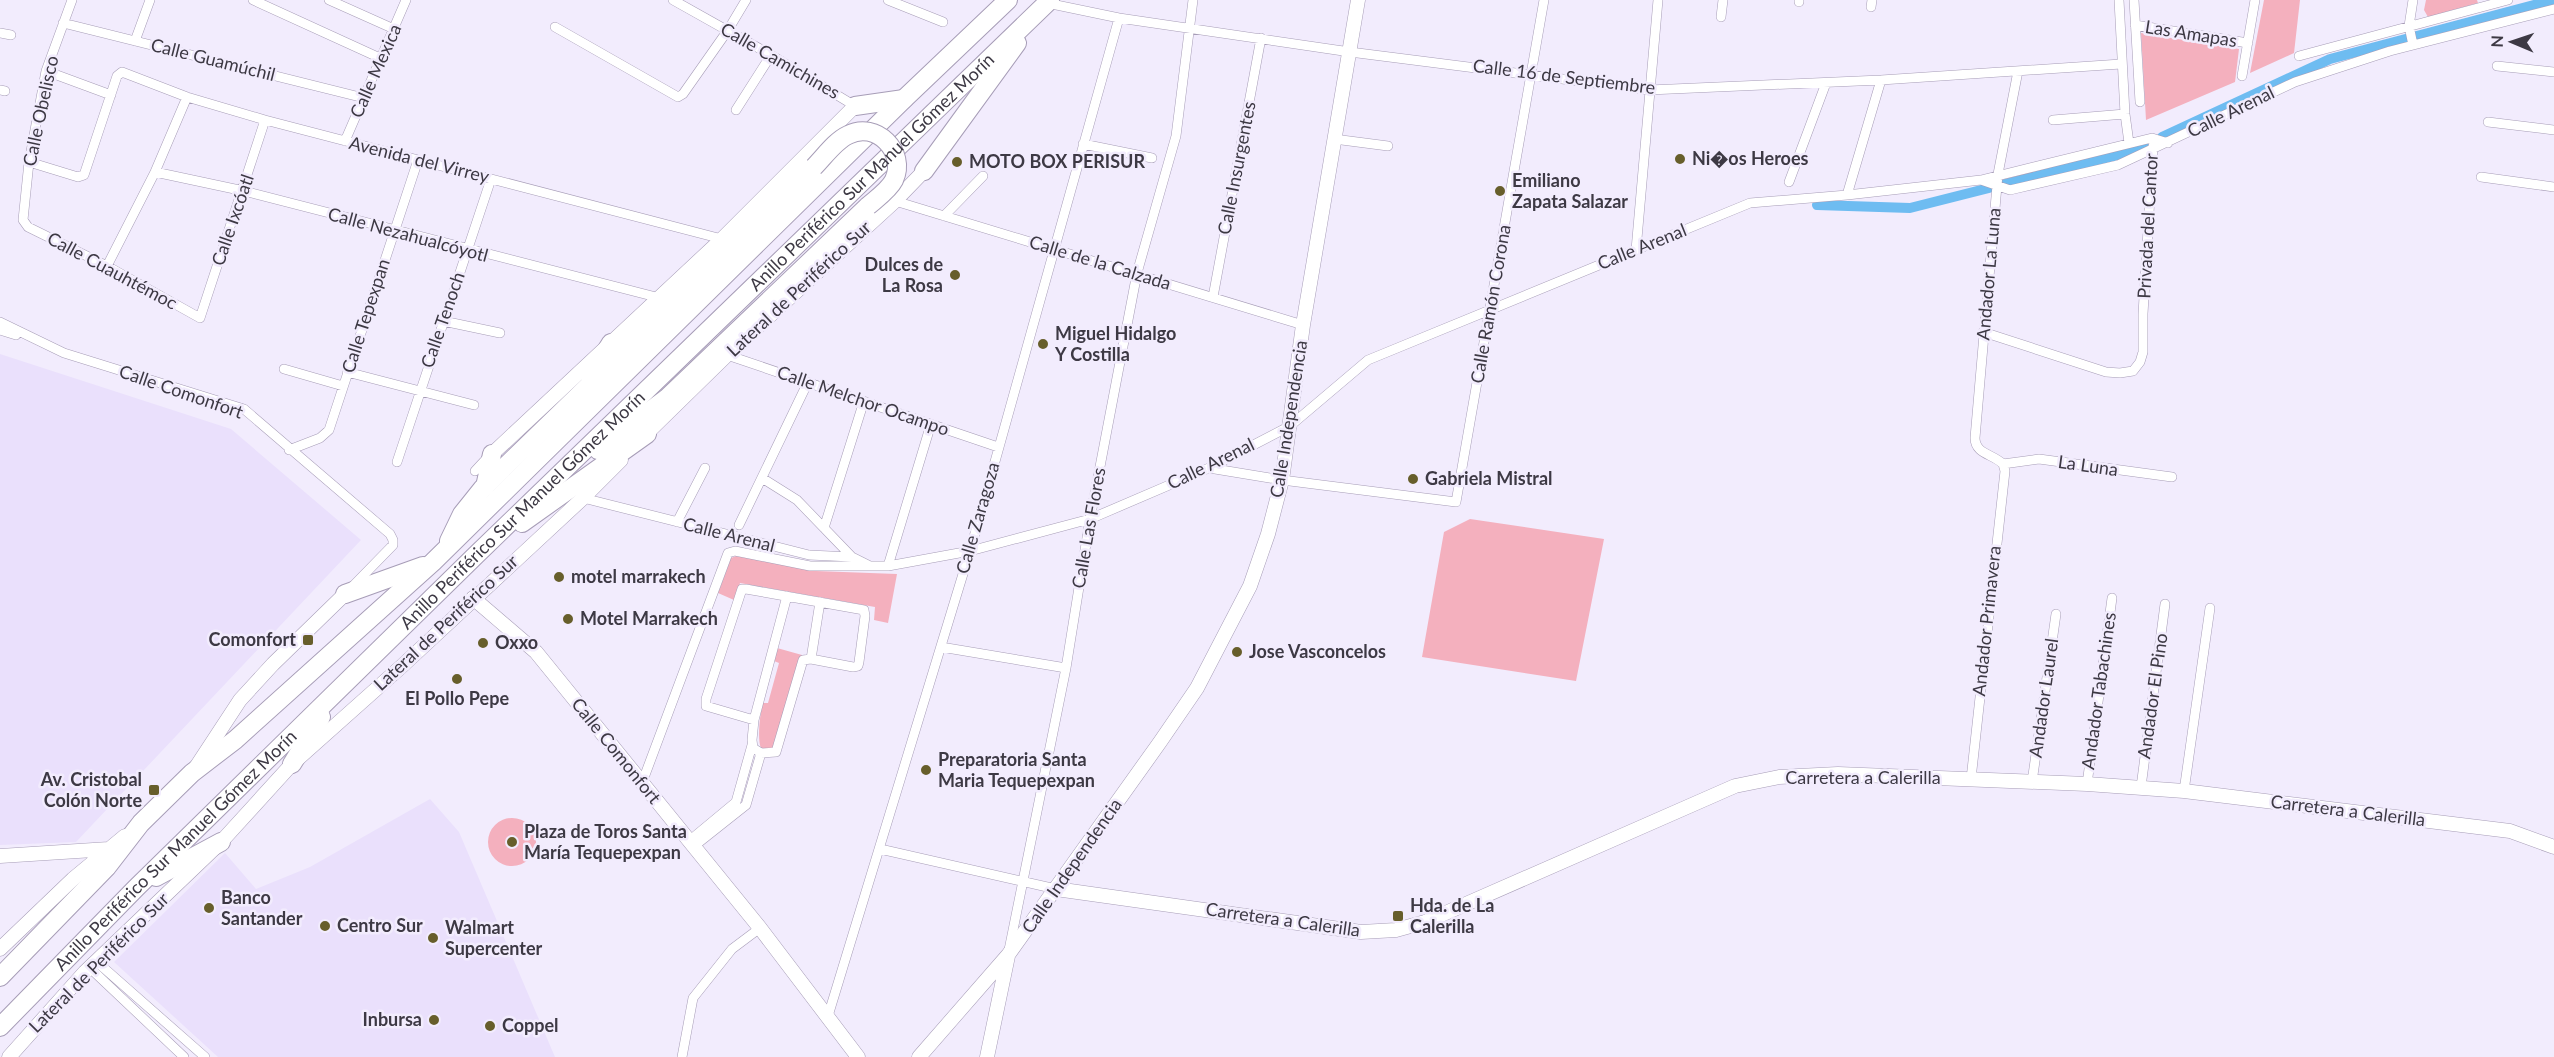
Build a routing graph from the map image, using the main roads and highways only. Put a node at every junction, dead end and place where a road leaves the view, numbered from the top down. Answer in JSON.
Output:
{"nodes":[{"id":1,"x":1008,"y":0,"type":"edge"},
{"id":2,"x":1048,"y":2,"type":"edge"},
{"id":3,"x":904,"y":99,"type":"junction"},
{"id":4,"x":855,"y":106,"type":"road end"},
{"id":5,"x":924,"y":171,"type":"road end"},
{"id":6,"x":611,"y":343,"type":"road end"},
{"id":7,"x":577,"y":398,"type":"junction"},
{"id":8,"x":647,"y":434,"type":"road end"},
{"id":9,"x":492,"y":454,"type":"road end"},
{"id":10,"x":485,"y":487,"type":"junction"},
{"id":11,"x":537,"y":496,"type":"junction"},
{"id":12,"x":447,"y":549,"type":"junction"},
{"id":13,"x":476,"y":555,"type":"junction"},
{"id":14,"x":433,"y":562,"type":"junction"},
{"id":15,"x":345,"y":594,"type":"road end"},
{"id":16,"x":336,"y":694,"type":"junction"},
{"id":17,"x":292,"y":764,"type":"road end"},
{"id":18,"x":221,"y":842,"type":"road end"},
{"id":19,"x":136,"y":888,"type":"junction"},
{"id":20,"x":0,"y":976,"type":"edge"},
{"id":21,"x":0,"y":1027,"type":"edge"}],
"edges":[{"from":1,"to":3,"type":"highway","name":"Anillo Periférico Sur Manuel Gómez Morín"},
{"from":2,"to":5,"type":"highway"},
{"from":2,"to":11,"type":"highway","name":"Anillo Periférico Sur Manuel Gómez Morín"},
{"from":3,"to":4,"type":"highway"},
{"from":3,"to":12,"type":"highway","name":"Anillo Periférico Sur Manuel Gómez Morín"},
{"from":6,"to":7,"type":"highway"},
{"from":7,"to":10,"type":"highway"},
{"from":7,"to":11,"type":"highway","bridge":true},
{"from":8,"to":13,"type":"highway"},
{"from":9,"to":10,"type":"highway"},
{"from":10,"to":12,"type":"highway"},
{"from":11,"to":13,"type":"highway","name":"Anillo Periférico Sur Manuel Gómez Morín"},
{"from":12,"to":14,"type":"highway","name":"Anillo Periférico Sur Manuel Gómez Morín"},
{"from":13,"to":16,"type":"highway","name":"Anillo Periférico Sur Manuel Gómez Morín"},
{"from":14,"to":15,"type":"highway"},
{"from":14,"to":20,"type":"highway","name":"Anillo Periférico Sur Manuel Gómez Morín"},
{"from":16,"to":17,"type":"highway"},
{"from":16,"to":19,"type":"highway","name":"Anillo Periférico Sur Manuel Gómez Morín"},
{"from":18,"to":19,"type":"highway"},
{"from":19,"to":21,"type":"highway","name":"Anillo Periférico Sur Manuel Gómez Morín"}]}
